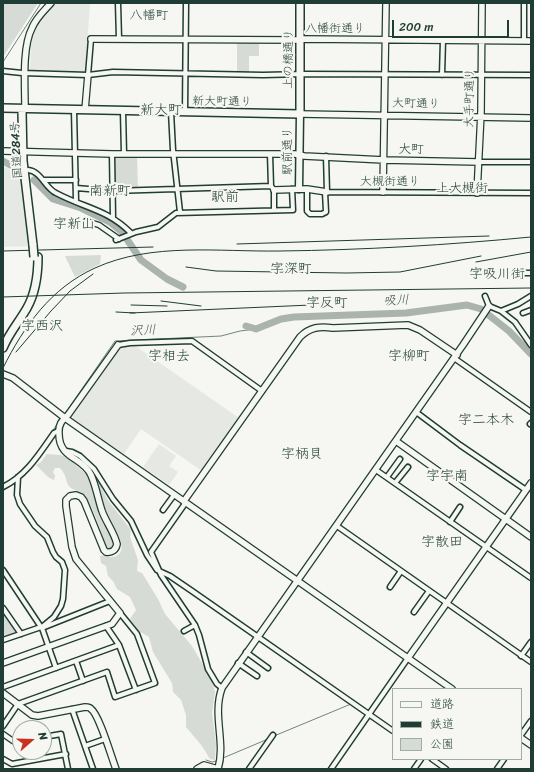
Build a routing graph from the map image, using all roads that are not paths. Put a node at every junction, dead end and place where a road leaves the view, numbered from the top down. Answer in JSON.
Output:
{"nodes":[{"id":1,"x":51,"y":3,"type":"edge"},
{"id":2,"x":118,"y":3,"type":"edge"},
{"id":3,"x":186,"y":3,"type":"edge"},
{"id":4,"x":300,"y":3,"type":"edge"},
{"id":5,"x":386,"y":3,"type":"edge"},
{"id":6,"x":482,"y":3,"type":"edge"},
{"id":7,"x":524,"y":3,"type":"edge"},
{"id":8,"x":91,"y":39,"type":"joint"},
{"id":9,"x":119,"y":39,"type":"junction"},
{"id":10,"x":186,"y":39,"type":"junction"},
{"id":11,"x":301,"y":40,"type":"junction"},
{"id":12,"x":386,"y":40,"type":"junction"},
{"id":13,"x":443,"y":40,"type":"junction"},
{"id":14,"x":482,"y":41,"type":"junction"},
{"id":15,"x":524,"y":41,"type":"junction"},
{"id":16,"x":531,"y":41,"type":"edge"},
{"id":17,"x":3,"y":71,"type":"edge"},
{"id":18,"x":25,"y":73,"type":"junction"},
{"id":19,"x":185,"y":73,"type":"junction"},
{"id":20,"x":300,"y":74,"type":"junction"},
{"id":21,"x":88,"y":75,"type":"junction"},
{"id":22,"x":386,"y":75,"type":"junction"},
{"id":23,"x":442,"y":75,"type":"junction"},
{"id":24,"x":482,"y":76,"type":"junction"},
{"id":25,"x":531,"y":76,"type":"edge"},
{"id":26,"x":3,"y":108,"type":"edge"},
{"id":27,"x":25,"y":108,"type":"junction"},
{"id":28,"x":74,"y":110,"type":"junction"},
{"id":29,"x":85,"y":110,"type":"junction"},
{"id":30,"x":123,"y":111,"type":"junction"},
{"id":31,"x":172,"y":112,"type":"junction"},
{"id":32,"x":185,"y":112,"type":"junction"},
{"id":33,"x":300,"y":114,"type":"junction"},
{"id":34,"x":385,"y":115,"type":"junction"},
{"id":35,"x":481,"y":117,"type":"junction"},
{"id":36,"x":531,"y":118,"type":"edge"},
{"id":37,"x":3,"y":151,"type":"edge"},
{"id":38,"x":25,"y":152,"type":"junction"},
{"id":39,"x":75,"y":153,"type":"junction"},
{"id":40,"x":112,"y":154,"type":"junction"},
{"id":41,"x":124,"y":154,"type":"junction"},
{"id":42,"x":173,"y":154,"type":"junction"},
{"id":43,"x":270,"y":154,"type":"junction"},
{"id":44,"x":300,"y":155,"type":"junction"},
{"id":45,"x":326,"y":156,"type":"junction"},
{"id":46,"x":384,"y":160,"type":"junction"},
{"id":47,"x":479,"y":162,"type":"junction"},
{"id":48,"x":531,"y":162,"type":"edge"},
{"id":49,"x":28,"y":170,"type":"junction"},
{"id":50,"x":44,"y":180,"type":"junction"},
{"id":51,"x":76,"y":180,"type":"junction"},
{"id":52,"x":76,"y":188,"type":"junction"},
{"id":53,"x":272,"y":188,"type":"junction"},
{"id":54,"x":178,"y":189,"type":"junction"},
{"id":55,"x":296,"y":189,"type":"junction"},
{"id":56,"x":307,"y":189,"type":"junction"},
{"id":57,"x":113,"y":191,"type":"junction"},
{"id":58,"x":326,"y":192,"type":"junction"},
{"id":59,"x":383,"y":192,"type":"junction"},
{"id":60,"x":477,"y":193,"type":"junction"},
{"id":61,"x":531,"y":193,"type":"edge"},
{"id":62,"x":76,"y":201,"type":"junction"},
{"id":63,"x":274,"y":210,"type":"junction"},
{"id":64,"x":180,"y":212,"type":"junction"},
{"id":65,"x":113,"y":218,"type":"junction"},
{"id":66,"x":86,"y":221,"type":"dead end"},
{"id":67,"x":130,"y":234,"type":"junction"},
{"id":68,"x":35,"y":245,"type":"junction"},
{"id":69,"x":522,"y":273,"type":"dead end"},
{"id":70,"x":531,"y":273,"type":"edge"},
{"id":71,"x":484,"y":296,"type":"dead end"},
{"id":72,"x":531,"y":296,"type":"edge"},
{"id":73,"x":486,"y":309,"type":"junction"},
{"id":74,"x":501,"y":310,"type":"junction"},
{"id":75,"x":531,"y":310,"type":"edge"},
{"id":76,"x":523,"y":312,"type":"dead end"},
{"id":77,"x":529,"y":338,"type":"edge"},
{"id":78,"x":4,"y":341,"type":"edge"},
{"id":79,"x":118,"y":345,"type":"joint"},
{"id":80,"x":531,"y":345,"type":"edge"},
{"id":81,"x":455,"y":356,"type":"junction"},
{"id":82,"x":3,"y":374,"type":"edge"},
{"id":83,"x":262,"y":390,"type":"junction"},
{"id":84,"x":416,"y":412,"type":"junction"},
{"id":85,"x":531,"y":412,"type":"edge"},
{"id":86,"x":65,"y":418,"type":"junction"},
{"id":87,"x":58,"y":431,"type":"junction"},
{"id":88,"x":396,"y":441,"type":"junction"},
{"id":89,"x":63,"y":451,"type":"junction"},
{"id":90,"x":400,"y":459,"type":"dead end"},
{"id":91,"x":408,"y":467,"type":"dead end"},
{"id":92,"x":376,"y":470,"type":"junction"},
{"id":93,"x":387,"y":477,"type":"junction"},
{"id":94,"x":18,"y":478,"type":"junction"},
{"id":95,"x":395,"y":483,"type":"junction"},
{"id":96,"x":531,"y":483,"type":"edge"},
{"id":97,"x":3,"y":487,"type":"edge"},
{"id":98,"x":526,"y":490,"type":"junction"},
{"id":99,"x":174,"y":495,"type":"junction"},
{"id":100,"x":184,"y":502,"type":"junction"},
{"id":101,"x":460,"y":507,"type":"dead end"},
{"id":102,"x":163,"y":510,"type":"dead end"},
{"id":103,"x":506,"y":519,"type":"junction"},
{"id":104,"x":450,"y":522,"type":"junction"},
{"id":105,"x":337,"y":526,"type":"junction"},
{"id":106,"x":531,"y":537,"type":"edge"},
{"id":107,"x":486,"y":547,"type":"junction"},
{"id":108,"x":3,"y":570,"type":"edge"},
{"id":109,"x":401,"y":571,"type":"junction"},
{"id":110,"x":160,"y":572,"type":"junction"},
{"id":111,"x":531,"y":578,"type":"edge"},
{"id":112,"x":298,"y":581,"type":"junction"},
{"id":113,"x":390,"y":587,"type":"dead end"},
{"id":114,"x":429,"y":591,"type":"junction"},
{"id":115,"x":110,"y":601,"type":"junction"},
{"id":116,"x":447,"y":604,"type":"junction"},
{"id":117,"x":3,"y":608,"type":"edge"},
{"id":118,"x":414,"y":612,"type":"dead end"},
{"id":119,"x":120,"y":613,"type":"junction"},
{"id":120,"x":195,"y":625,"type":"junction"},
{"id":121,"x":106,"y":626,"type":"junction"},
{"id":122,"x":42,"y":627,"type":"junction"},
{"id":123,"x":184,"y":631,"type":"dead end"},
{"id":124,"x":21,"y":634,"type":"junction"},
{"id":125,"x":257,"y":638,"type":"junction"},
{"id":126,"x":3,"y":640,"type":"edge"},
{"id":127,"x":531,"y":642,"type":"edge"},
{"id":128,"x":119,"y":645,"type":"junction"},
{"id":129,"x":49,"y":646,"type":"junction"},
{"id":130,"x":246,"y":652,"type":"junction"},
{"id":131,"x":521,"y":656,"type":"junction"},
{"id":132,"x":408,"y":658,"type":"junction"},
{"id":133,"x":76,"y":661,"type":"junction"},
{"id":134,"x":531,"y":662,"type":"edge"},
{"id":135,"x":3,"y":663,"type":"edge"},
{"id":136,"x":238,"y":663,"type":"junction"},
{"id":137,"x":56,"y":668,"type":"junction"},
{"id":138,"x":268,"y":668,"type":"dead end"},
{"id":139,"x":257,"y":676,"type":"dead end"},
{"id":140,"x":83,"y":681,"type":"junction"},
{"id":141,"x":3,"y":687,"type":"edge"},
{"id":142,"x":222,"y":688,"type":"junction"},
{"id":143,"x":451,"y":688,"type":"edge"},
{"id":144,"x":136,"y":690,"type":"junction"},
{"id":145,"x":3,"y":693,"type":"edge"},
{"id":146,"x":18,"y":704,"type":"junction"},
{"id":147,"x":72,"y":709,"type":"junction"},
{"id":148,"x":369,"y":715,"type":"junction"},
{"id":149,"x":531,"y":721,"type":"edge"},
{"id":150,"x":3,"y":726,"type":"edge"},
{"id":151,"x":392,"y":731,"type":"edge"},
{"id":152,"x":3,"y":734,"type":"edge"},
{"id":153,"x":273,"y":734,"type":"dead end"},
{"id":154,"x":522,"y":734,"type":"edge"},
{"id":155,"x":52,"y":736,"type":"edge"},
{"id":156,"x":522,"y":737,"type":"edge"},
{"id":157,"x":105,"y":739,"type":"junction"},
{"id":158,"x":12,"y":740,"type":"edge"},
{"id":159,"x":531,"y":745,"type":"edge"},
{"id":160,"x":85,"y":746,"type":"junction"},
{"id":161,"x":66,"y":754,"type":"junction"},
{"id":162,"x":3,"y":759,"type":"edge"},
{"id":163,"x":420,"y":760,"type":"edge"},
{"id":164,"x":433,"y":760,"type":"edge"},
{"id":165,"x":503,"y":760,"type":"edge"},
{"id":166,"x":12,"y":767,"type":"edge"},
{"id":167,"x":334,"y":768,"type":"edge"},
{"id":168,"x":68,"y":769,"type":"edge"},
{"id":169,"x":93,"y":769,"type":"edge"},
{"id":170,"x":116,"y":769,"type":"edge"},
{"id":171,"x":197,"y":769,"type":"edge"},
{"id":172,"x":218,"y":769,"type":"edge"},
{"id":173,"x":249,"y":769,"type":"edge"},
{"id":174,"x":414,"y":769,"type":"edge"},
{"id":175,"x":446,"y":769,"type":"edge"},
{"id":176,"x":497,"y":769,"type":"edge"}],
"edges":[{"from":1,"to":18,"type":"street"},
{"from":2,"to":9,"type":"street"},
{"from":3,"to":10,"type":"street"},
{"from":4,"to":11,"type":"highway","name":"上の橋通り"},
{"from":5,"to":12,"type":"street"},
{"from":6,"to":14,"type":"street","name":"大手町通り"},
{"from":7,"to":15,"type":"street"},
{"from":8,"to":9,"type":"street","name":"八幡街通り"},
{"from":8,"to":21,"type":"street"},
{"from":9,"to":10,"type":"street","name":"八幡街通り"},
{"from":10,"to":11,"type":"street","name":"八幡街通り"},
{"from":10,"to":19,"type":"street"},
{"from":11,"to":12,"type":"street","name":"八幡街通り"},
{"from":11,"to":20,"type":"highway","name":"上の橋通り"},
{"from":12,"to":13,"type":"street","name":"八幡街通り"},
{"from":12,"to":22,"type":"street"},
{"from":13,"to":14,"type":"street","name":"八幡街通り"},
{"from":13,"to":23,"type":"street"},
{"from":14,"to":15,"type":"street","name":"八幡街通り"},
{"from":14,"to":24,"type":"street","name":"大手町通り"},
{"from":15,"to":16,"type":"street","name":"八幡街通り"},
{"from":17,"to":18,"type":"street"},
{"from":18,"to":21,"type":"street"},
{"from":18,"to":27,"type":"street"},
{"from":19,"to":20,"type":"street"},
{"from":19,"to":21,"type":"street"},
{"from":19,"to":32,"type":"street"},
{"from":20,"to":22,"type":"street"},
{"from":20,"to":33,"type":"highway","name":"上の橋通り"},
{"from":21,"to":29,"type":"street"},
{"from":22,"to":23,"type":"street"},
{"from":22,"to":34,"type":"street"},
{"from":23,"to":24,"type":"street"},
{"from":24,"to":25,"type":"street"},
{"from":24,"to":35,"type":"street","name":"大手町通り"},
{"from":26,"to":27,"type":"highway","name":"新大町通り"},
{"from":27,"to":28,"type":"highway","name":"新大町通り"},
{"from":27,"to":38,"type":"highway","name":"国道284号"},
{"from":28,"to":29,"type":"highway","name":"新大町通り"},
{"from":28,"to":39,"type":"street"},
{"from":29,"to":30,"type":"highway","name":"新大町通り"},
{"from":30,"to":31,"type":"highway","name":"新大町通り"},
{"from":30,"to":41,"type":"street"},
{"from":31,"to":32,"type":"highway","name":"新大町通り"},
{"from":31,"to":42,"type":"street"},
{"from":32,"to":33,"type":"highway","name":"新大町通り"},
{"from":33,"to":34,"type":"street","name":"大町通り"},
{"from":33,"to":44,"type":"main road","name":"駅前通り"},
{"from":34,"to":35,"type":"street","name":"大町通り"},
{"from":34,"to":46,"type":"street"},
{"from":35,"to":36,"type":"street","name":"大町通り"},
{"from":35,"to":47,"type":"street","name":"大手町通り"},
{"from":37,"to":38,"type":"street"},
{"from":38,"to":39,"type":"street"},
{"from":38,"to":49,"type":"highway","name":"国道284号"},
{"from":38,"to":68,"type":"highway","name":"国道284号"},
{"from":39,"to":40,"type":"street"},
{"from":39,"to":51,"type":"street"},
{"from":40,"to":41,"type":"street"},
{"from":40,"to":57,"type":"street"},
{"from":41,"to":42,"type":"street"},
{"from":42,"to":43,"type":"street"},
{"from":42,"to":54,"type":"street"},
{"from":43,"to":44,"type":"street"},
{"from":43,"to":53,"type":"street"},
{"from":44,"to":45,"type":"street"},
{"from":44,"to":55,"type":"main road","name":"駅前通り"},
{"from":45,"to":46,"type":"street"},
{"from":45,"to":58,"type":"street"},
{"from":46,"to":47,"type":"street"},
{"from":46,"to":59,"type":"street"},
{"from":47,"to":48,"type":"street"},
{"from":47,"to":60,"type":"street","name":"大手町通り"},
{"from":49,"to":50,"type":"street"},
{"from":49,"to":68,"type":"highway","name":"国道284号"},
{"from":50,"to":51,"type":"street"},
{"from":50,"to":62,"type":"street"},
{"from":51,"to":52,"type":"street"},
{"from":52,"to":57,"type":"street"},
{"from":52,"to":62,"type":"street"},
{"from":53,"to":54,"type":"street"},
{"from":53,"to":55,"type":"street"},
{"from":53,"to":63,"type":"street"},
{"from":54,"to":57,"type":"street"},
{"from":54,"to":64,"type":"street"},
{"from":55,"to":56,"type":"street"},
{"from":55,"to":63,"type":"street"},
{"from":56,"to":58,"type":"street"},
{"from":56,"to":58,"type":"street"},
{"from":57,"to":65,"type":"street"},
{"from":58,"to":59,"type":"street","name":"大槻街通り"},
{"from":59,"to":60,"type":"street","name":"大槻街通り"},
{"from":60,"to":61,"type":"street","name":"大槻街通り"},
{"from":62,"to":65,"type":"street"},
{"from":63,"to":64,"type":"street"},
{"from":64,"to":67,"type":"street"},
{"from":65,"to":67,"type":"street"},
{"from":66,"to":67,"type":"street"},
{"from":68,"to":78,"type":"highway","name":"国道284号"},
{"from":69,"to":70,"type":"street"},
{"from":71,"to":73,"type":"street"},
{"from":72,"to":74,"type":"street"},
{"from":73,"to":74,"type":"street"},
{"from":73,"to":81,"type":"street"},
{"from":74,"to":77,"type":"street"},
{"from":75,"to":76,"type":"street"},
{"from":77,"to":80,"type":"street"},
{"from":79,"to":83,"type":"street"},
{"from":79,"to":86,"type":"street"},
{"from":81,"to":83,"type":"street"},
{"from":81,"to":84,"type":"street"},
{"from":81,"to":85,"type":"street"},
{"from":82,"to":86,"type":"street"},
{"from":83,"to":100,"type":"street"},
{"from":84,"to":88,"type":"street"},
{"from":84,"to":98,"type":"street"},
{"from":86,"to":87,"type":"street"},
{"from":86,"to":99,"type":"street"},
{"from":87,"to":89,"type":"street"},
{"from":87,"to":94,"type":"street"},
{"from":88,"to":92,"type":"street"},
{"from":88,"to":103,"type":"street"},
{"from":89,"to":110,"type":"street"},
{"from":89,"to":115,"type":"street"},
{"from":90,"to":93,"type":"street"},
{"from":91,"to":95,"type":"street"},
{"from":92,"to":93,"type":"street"},
{"from":92,"to":105,"type":"street"},
{"from":93,"to":95,"type":"street"},
{"from":94,"to":97,"type":"street"},
{"from":94,"to":122,"type":"street"},
{"from":95,"to":104,"type":"street"},
{"from":96,"to":98,"type":"street"},
{"from":98,"to":103,"type":"street"},
{"from":99,"to":100,"type":"street"},
{"from":99,"to":102,"type":"street"},
{"from":100,"to":110,"type":"street"},
{"from":100,"to":112,"type":"street"},
{"from":101,"to":104,"type":"street"},
{"from":103,"to":106,"type":"street"},
{"from":103,"to":107,"type":"street"},
{"from":104,"to":107,"type":"street"},
{"from":105,"to":109,"type":"street"},
{"from":105,"to":112,"type":"street"},
{"from":107,"to":111,"type":"street"},
{"from":107,"to":116,"type":"street"},
{"from":108,"to":122,"type":"street"},
{"from":109,"to":113,"type":"street"},
{"from":109,"to":114,"type":"street"},
{"from":110,"to":120,"type":"street"},
{"from":110,"to":125,"type":"street"},
{"from":112,"to":125,"type":"street"},
{"from":112,"to":132,"type":"street"},
{"from":114,"to":116,"type":"street"},
{"from":114,"to":118,"type":"street"},
{"from":115,"to":119,"type":"street"},
{"from":115,"to":122,"type":"street"},
{"from":116,"to":131,"type":"street"},
{"from":116,"to":132,"type":"street"},
{"from":117,"to":124,"type":"street"},
{"from":119,"to":121,"type":"street"},
{"from":119,"to":144,"type":"street"},
{"from":120,"to":123,"type":"street"},
{"from":120,"to":142,"type":"street"},
{"from":121,"to":128,"type":"street"},
{"from":121,"to":129,"type":"street"},
{"from":122,"to":124,"type":"street"},
{"from":122,"to":129,"type":"street"},
{"from":124,"to":126,"type":"street"},
{"from":125,"to":130,"type":"street"},
{"from":125,"to":148,"type":"street"},
{"from":127,"to":131,"type":"street"},
{"from":128,"to":133,"type":"street"},
{"from":128,"to":144,"type":"street"},
{"from":129,"to":135,"type":"street"},
{"from":129,"to":137,"type":"street"},
{"from":130,"to":136,"type":"street"},
{"from":130,"to":138,"type":"street"},
{"from":131,"to":134,"type":"street"},
{"from":132,"to":143,"type":"street"},
{"from":132,"to":148,"type":"street"},
{"from":133,"to":137,"type":"street"},
{"from":133,"to":140,"type":"street"},
{"from":136,"to":139,"type":"street"},
{"from":136,"to":142,"type":"street"},
{"from":137,"to":141,"type":"street"},
{"from":140,"to":144,"type":"street"},
{"from":140,"to":146,"type":"street"},
{"from":142,"to":172,"type":"street"},
{"from":145,"to":146,"type":"street"},
{"from":146,"to":147,"type":"street"},
{"from":146,"to":150,"type":"street"},
{"from":147,"to":157,"type":"street"},
{"from":147,"to":160,"type":"street"},
{"from":148,"to":151,"type":"street"},
{"from":148,"to":167,"type":"street"},
{"from":149,"to":154,"type":"street"},
{"from":152,"to":158,"type":"street"},
{"from":153,"to":173,"type":"street"},
{"from":155,"to":161,"type":"street"},
{"from":156,"to":159,"type":"street"},
{"from":157,"to":160,"type":"street"},
{"from":157,"to":170,"type":"street"},
{"from":160,"to":169,"type":"street"},
{"from":161,"to":166,"type":"street"},
{"from":161,"to":168,"type":"street"},
{"from":162,"to":166,"type":"street"},
{"from":163,"to":174,"type":"street"},
{"from":164,"to":175,"type":"street"},
{"from":165,"to":176,"type":"street"},
{"from":171,"to":172,"type":"street"}]}
